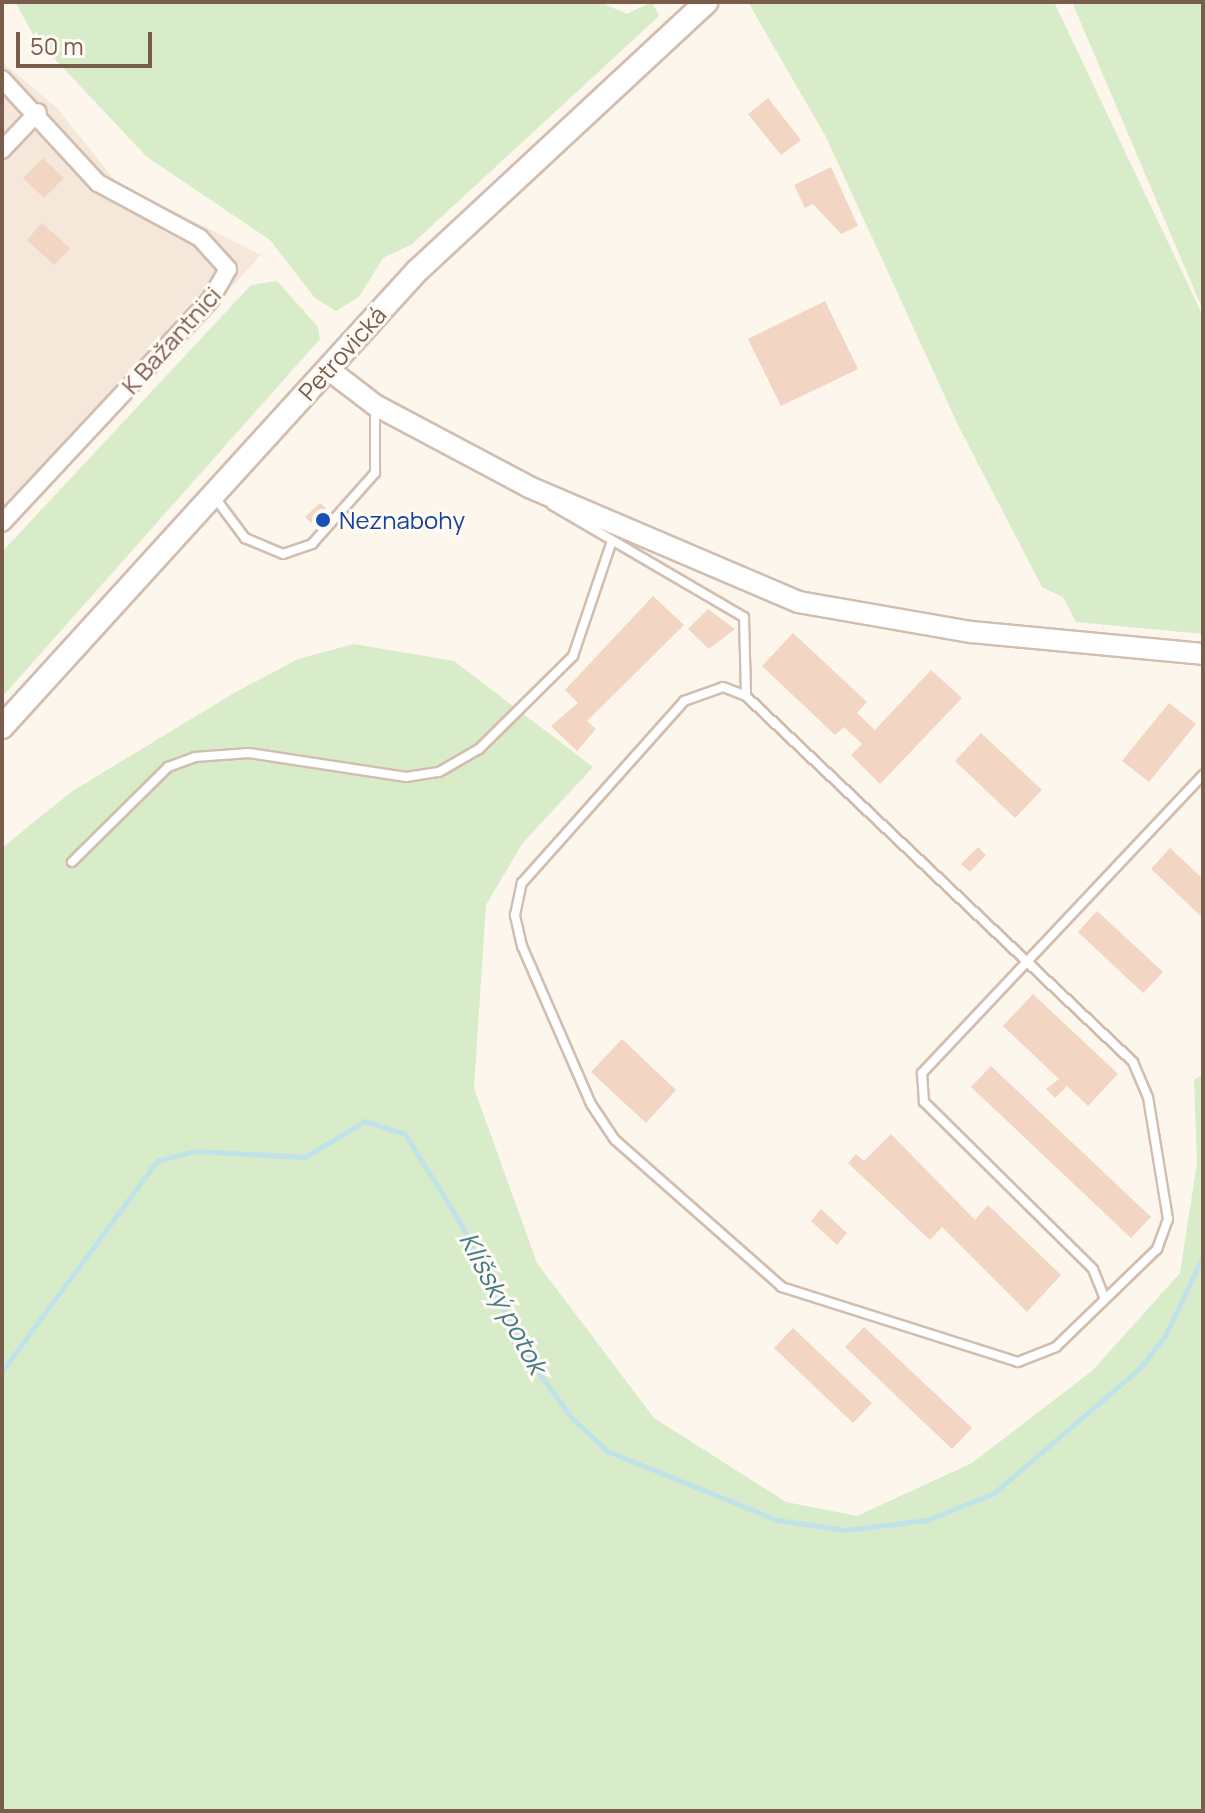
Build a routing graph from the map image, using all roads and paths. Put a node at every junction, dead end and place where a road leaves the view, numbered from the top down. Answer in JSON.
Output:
{"nodes":[{"id":1,"x":706,"y":2,"type":"edge"},
{"id":2,"x":2,"y":79,"type":"edge"},
{"id":3,"x":38,"y":112,"type":"junction"},
{"id":4,"x":2,"y":150,"type":"edge"},
{"id":5,"x":328,"y":369,"type":"junction"},
{"id":6,"x":375,"y":405,"type":"junction"},
{"id":7,"x":529,"y":487,"type":"junction"},
{"id":8,"x":213,"y":495,"type":"junction"},
{"id":9,"x":2,"y":523,"type":"edge"},
{"id":10,"x":611,"y":544,"type":"junction"},
{"id":11,"x":1203,"y":654,"type":"edge"},
{"id":12,"x":746,"y":696,"type":"junction"},
{"id":13,"x":2,"y":727,"type":"edge"},
{"id":14,"x":1203,"y":775,"type":"edge"},
{"id":15,"x":72,"y":862,"type":"dead end"},
{"id":16,"x":1029,"y":962,"type":"junction"},
{"id":17,"x":1105,"y":1299,"type":"junction"}],
"edges":[{"from":1,"to":5,"type":"main road","name":"Petrovická"},
{"from":2,"to":3,"type":"street"},
{"from":3,"to":4,"type":"street"},
{"from":3,"to":9,"type":"street","name":"K Bažantnici"},
{"from":5,"to":6,"type":"street"},
{"from":5,"to":8,"type":"main road","name":"Petrovická"},
{"from":6,"to":7,"type":"street"},
{"from":6,"to":8,"type":"lane"},
{"from":7,"to":10,"type":"lane"},
{"from":7,"to":11,"type":"street"},
{"from":8,"to":13,"type":"main road","name":"Petrovická"},
{"from":10,"to":12,"type":"lane"},
{"from":10,"to":15,"type":"lane"},
{"from":12,"to":16,"type":"lane"},
{"from":12,"to":17,"type":"lane"},
{"from":14,"to":16,"type":"lane"},
{"from":16,"to":17,"type":"lane"},
{"from":16,"to":17,"type":"lane"}]}
